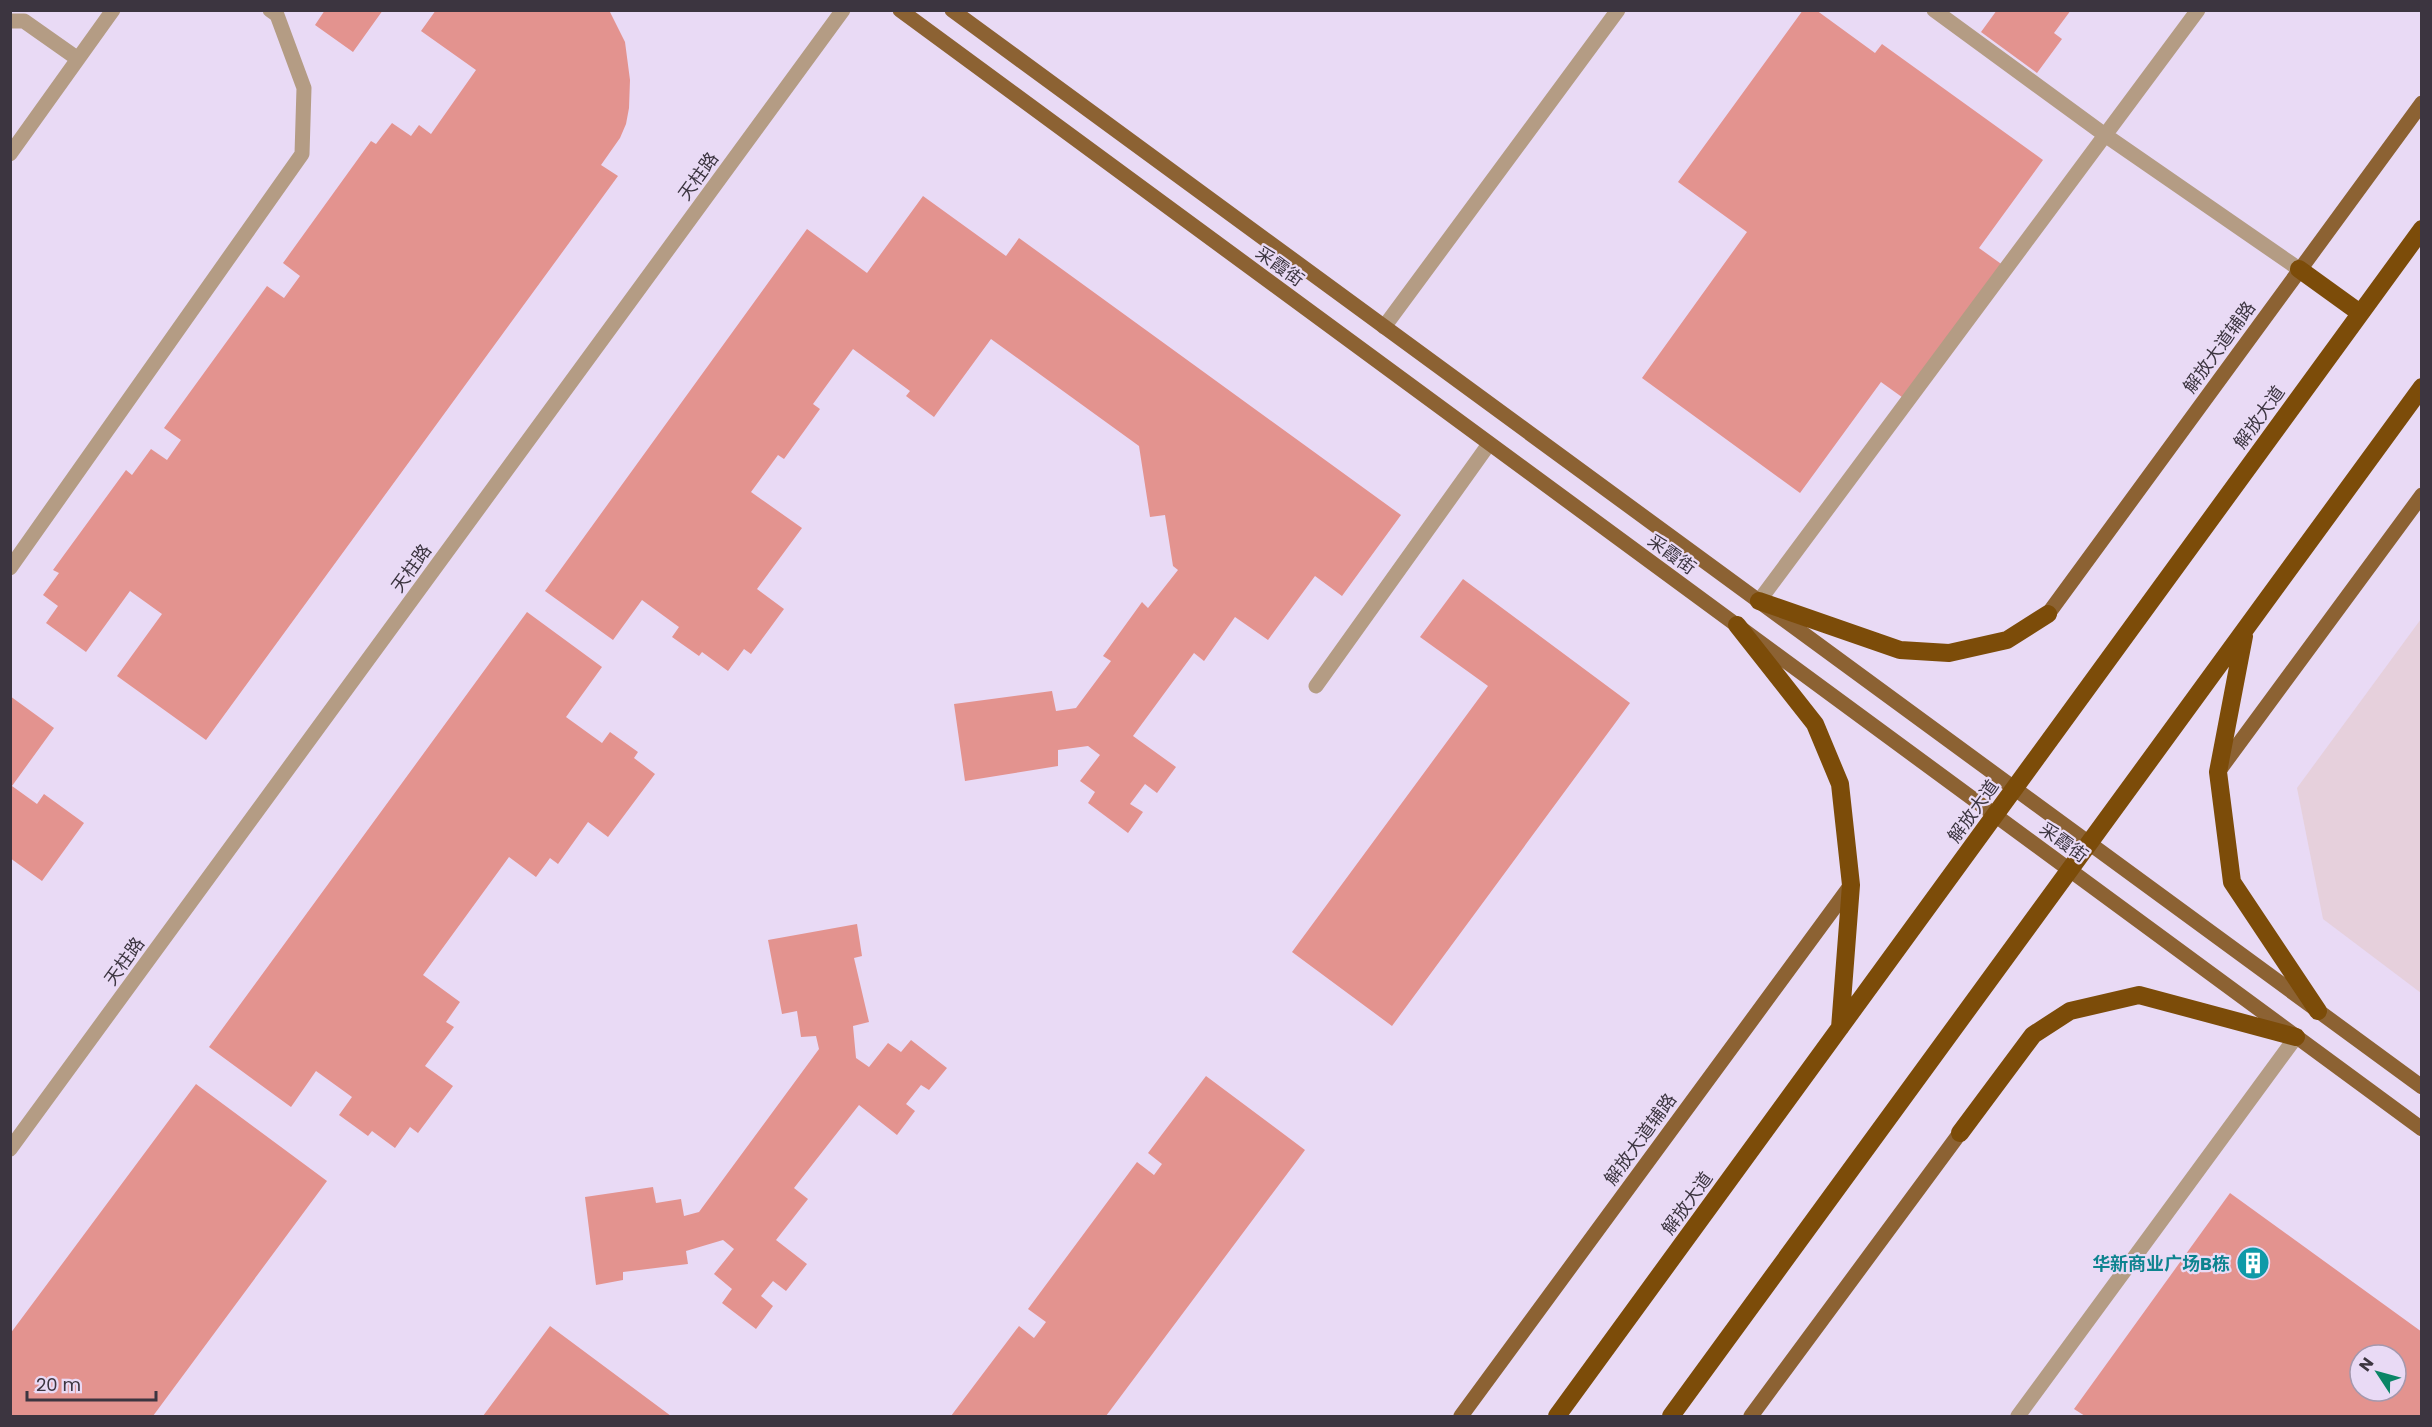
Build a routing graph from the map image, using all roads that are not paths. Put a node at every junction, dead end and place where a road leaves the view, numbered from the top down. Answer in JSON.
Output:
{"nodes":[{"id":1,"x":113,"y":10,"type":"edge"},
{"id":2,"x":270,"y":10,"type":"edge"},
{"id":3,"x":843,"y":10,"type":"edge"},
{"id":4,"x":900,"y":10,"type":"edge"},
{"id":5,"x":952,"y":10,"type":"edge"},
{"id":6,"x":1618,"y":10,"type":"edge"},
{"id":7,"x":1934,"y":10,"type":"edge"},
{"id":8,"x":2198,"y":10,"type":"edge"},
{"id":9,"x":10,"y":21,"type":"edge"},
{"id":10,"x":78,"y":59,"type":"junction"},
{"id":11,"x":2421,"y":103,"type":"edge"},
{"id":12,"x":2106,"y":135,"type":"junction"},
{"id":13,"x":10,"y":154,"type":"edge"},
{"id":14,"x":2421,"y":229,"type":"edge"},
{"id":15,"x":2300,"y":269,"type":"junction"},
{"id":16,"x":2360,"y":314,"type":"junction"},
{"id":17,"x":1384,"y":327,"type":"junction"},
{"id":18,"x":2421,"y":387,"type":"edge"},
{"id":19,"x":1489,"y":444,"type":"junction"},
{"id":20,"x":2421,"y":495,"type":"edge"},
{"id":21,"x":10,"y":568,"type":"edge"},
{"id":22,"x":1759,"y":601,"type":"junction"},
{"id":23,"x":2048,"y":614,"type":"joint"},
{"id":24,"x":1737,"y":626,"type":"junction"},
{"id":25,"x":2245,"y":630,"type":"junction"},
{"id":26,"x":1316,"y":686,"type":"dead end"},
{"id":27,"x":2218,"y":772,"type":"junction"},
{"id":28,"x":2015,"y":789,"type":"junction"},
{"id":29,"x":1995,"y":816,"type":"junction"},
{"id":30,"x":2089,"y":844,"type":"junction"},
{"id":31,"x":2070,"y":871,"type":"junction"},
{"id":32,"x":1851,"y":885,"type":"junction"},
{"id":33,"x":2318,"y":1011,"type":"junction"},
{"id":34,"x":1840,"y":1029,"type":"junction"},
{"id":35,"x":2296,"y":1037,"type":"junction"},
{"id":36,"x":2421,"y":1087,"type":"edge"},
{"id":37,"x":2421,"y":1129,"type":"edge"},
{"id":38,"x":1960,"y":1133,"type":"joint"},
{"id":39,"x":10,"y":1149,"type":"edge"},
{"id":40,"x":1461,"y":1416,"type":"edge"},
{"id":41,"x":1557,"y":1416,"type":"edge"},
{"id":42,"x":1671,"y":1416,"type":"edge"},
{"id":43,"x":1751,"y":1416,"type":"edge"},
{"id":44,"x":2018,"y":1416,"type":"edge"}],
"edges":[{"from":1,"to":10,"type":"street"},
{"from":2,"to":21,"type":"street"},
{"from":3,"to":39,"type":"street","name":"天柱路"},
{"from":4,"to":19,"type":"main road","name":"采霞街"},
{"from":5,"to":17,"type":"main road","name":"采霞街"},
{"from":6,"to":17,"type":"street"},
{"from":7,"to":12,"type":"street"},
{"from":8,"to":12,"type":"street"},
{"from":9,"to":10,"type":"street"},
{"from":10,"to":13,"type":"street"},
{"from":11,"to":15,"type":"main road","name":"解放大道辅路"},
{"from":12,"to":15,"type":"street"},
{"from":12,"to":22,"type":"street"},
{"from":14,"to":16,"type":"highway","name":"解放大道"},
{"from":15,"to":16,"type":"highway"},
{"from":15,"to":23,"type":"main road","name":"解放大道辅路"},
{"from":16,"to":28,"type":"highway","name":"解放大道"},
{"from":17,"to":22,"type":"main road","name":"采霞街"},
{"from":18,"to":25,"type":"highway"},
{"from":19,"to":24,"type":"main road","name":"采霞街"},
{"from":19,"to":26,"type":"street"},
{"from":20,"to":27,"type":"main road"},
{"from":22,"to":23,"type":"highway"},
{"from":22,"to":28,"type":"main road","name":"采霞街"},
{"from":24,"to":29,"type":"main road","name":"采霞街"},
{"from":24,"to":32,"type":"highway"},
{"from":25,"to":27,"type":"highway"},
{"from":25,"to":30,"type":"highway"},
{"from":27,"to":33,"type":"highway"},
{"from":28,"to":29,"type":"highway","name":"解放大道"},
{"from":28,"to":30,"type":"main road","name":"采霞街"},
{"from":29,"to":31,"type":"main road","name":"采霞街"},
{"from":29,"to":34,"type":"highway","name":"解放大道"},
{"from":30,"to":31,"type":"highway"},
{"from":30,"to":33,"type":"main road","name":"采霞街"},
{"from":31,"to":35,"type":"main road","name":"采霞街"},
{"from":31,"to":42,"type":"highway"},
{"from":32,"to":34,"type":"highway"},
{"from":32,"to":40,"type":"main road","name":"解放大道辅路"},
{"from":33,"to":36,"type":"main road","name":"采霞街"},
{"from":34,"to":41,"type":"highway","name":"解放大道"},
{"from":35,"to":37,"type":"main road","name":"采霞街"},
{"from":35,"to":38,"type":"highway"},
{"from":35,"to":44,"type":"street"},
{"from":38,"to":43,"type":"main road"}]}
